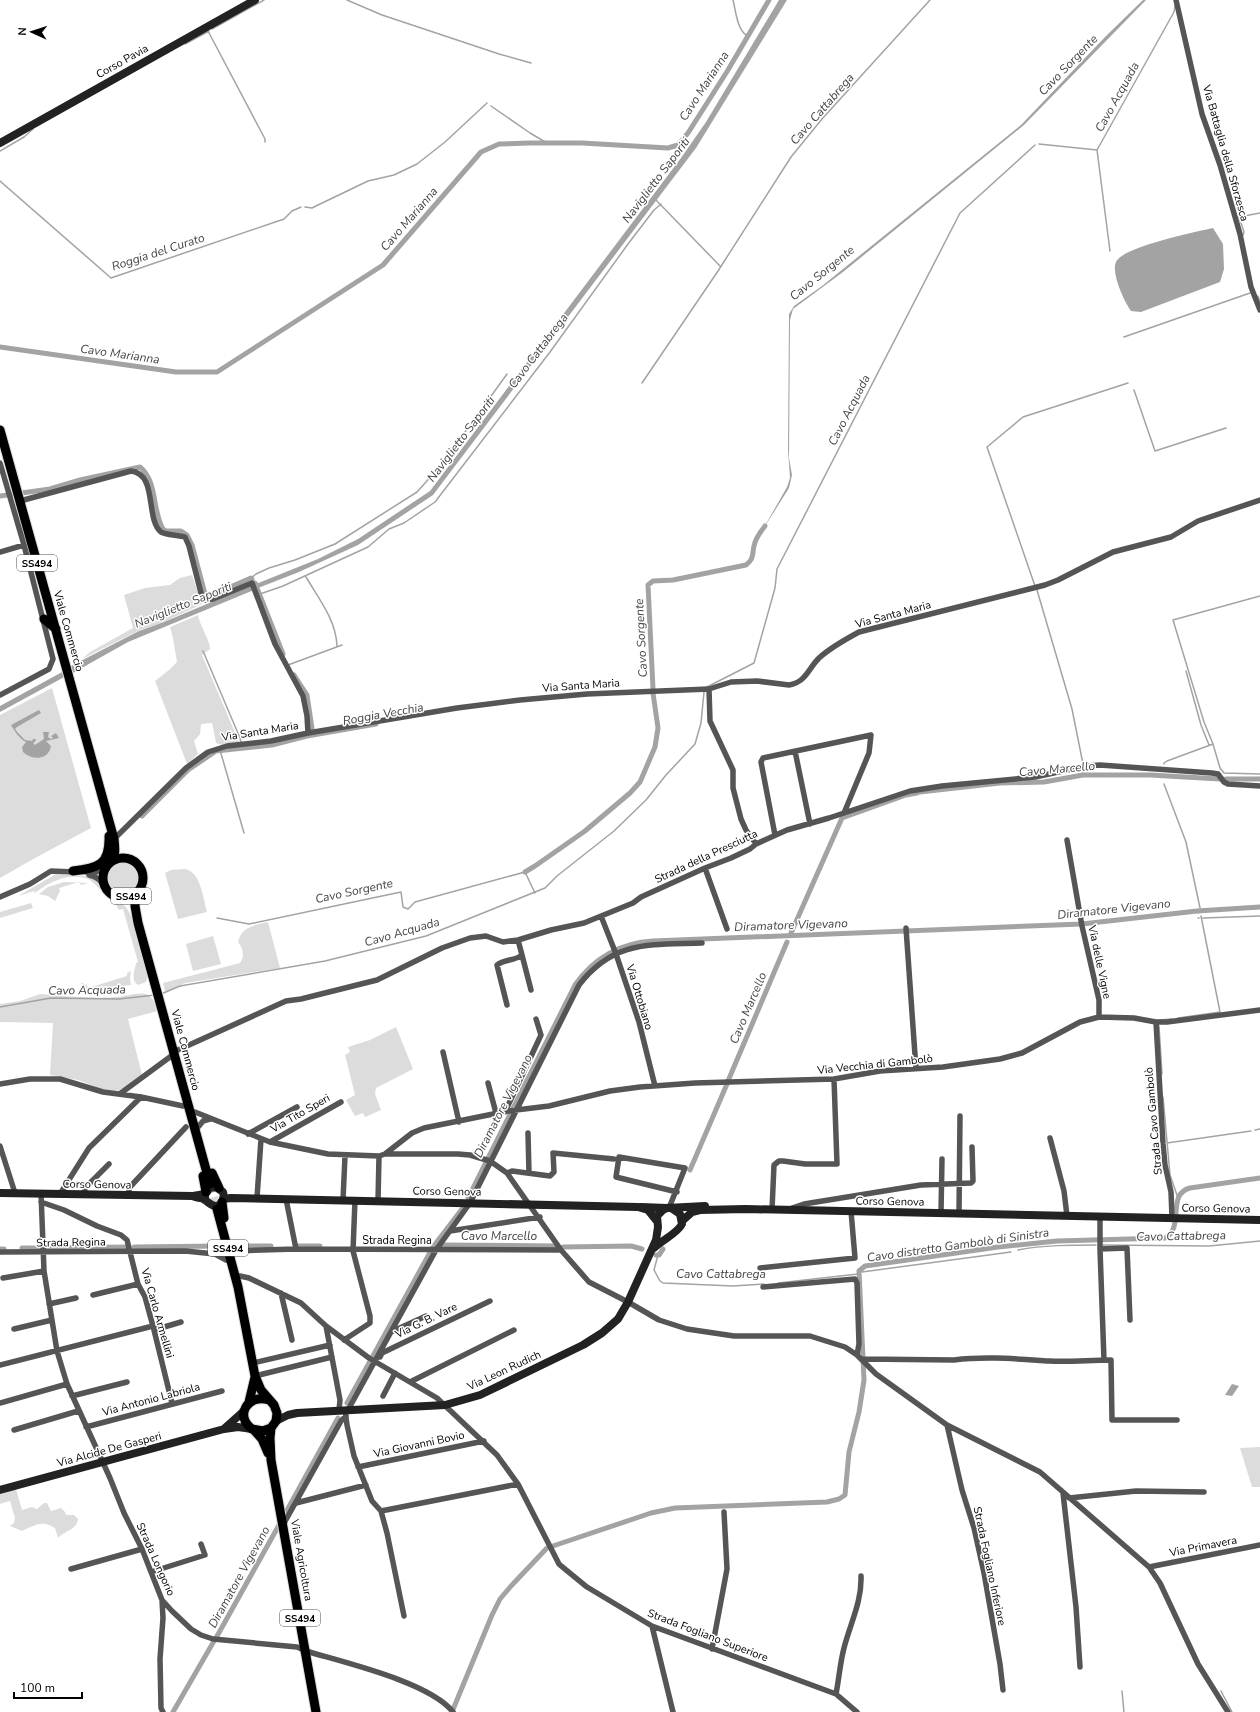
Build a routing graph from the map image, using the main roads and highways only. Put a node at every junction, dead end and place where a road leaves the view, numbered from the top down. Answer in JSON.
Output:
{"nodes":[{"id":1,"x":255,"y":0,"type":"edge"},
{"id":2,"x":0,"y":143,"type":"edge"},
{"id":3,"x":0,"y":430,"type":"edge"},
{"id":4,"x":44,"y":619,"type":"road end"},
{"id":5,"x":56,"y":629,"type":"junction"},
{"id":6,"x":101,"y":792,"type":"junction"},
{"id":7,"x":114,"y":839,"type":"junction"},
{"id":8,"x":130,"y":859,"type":"junction"},
{"id":9,"x":108,"y":864,"type":"junction"},
{"id":10,"x":75,"y":872,"type":"road end"},
{"id":11,"x":136,"y":892,"type":"junction"},
{"id":12,"x":121,"y":898,"type":"junction"},
{"id":13,"x":138,"y":923,"type":"junction"},
{"id":14,"x":176,"y":1052,"type":"junction"},
{"id":15,"x":0,"y":1193,"type":"edge"},
{"id":16,"x":216,"y":1197,"type":"junction"},
{"id":17,"x":638,"y":1207,"type":"junction"},
{"id":18,"x":669,"y":1208,"type":"junction"},
{"id":19,"x":746,"y":1209,"type":"junction"},
{"id":20,"x":682,"y":1220,"type":"junction"},
{"id":21,"x":1260,"y":1220,"type":"edge"},
{"id":22,"x":657,"y":1224,"type":"junction"},
{"id":23,"x":671,"y":1234,"type":"junction"},
{"id":24,"x":650,"y":1251,"type":"junction"},
{"id":25,"x":241,"y":1301,"type":"junction"},
{"id":26,"x":255,"y":1376,"type":"junction"},
{"id":27,"x":271,"y":1403,"type":"junction"},
{"id":28,"x":247,"y":1407,"type":"junction"},
{"id":29,"x":297,"y":1413,"type":"junction"},
{"id":30,"x":274,"y":1424,"type":"junction"},
{"id":31,"x":224,"y":1429,"type":"junction"},
{"id":32,"x":253,"y":1430,"type":"junction"},
{"id":33,"x":271,"y":1460,"type":"junction"},
{"id":34,"x":0,"y":1490,"type":"edge"},
{"id":35,"x":316,"y":1712,"type":"edge"}],
"edges":[{"from":1,"to":2,"type":"main road","name":"Corso Pavia"},
{"from":3,"to":5,"type":"main road","name":"Viale Commercio","number":"SS494"},
{"from":4,"to":5,"type":"main road"},
{"from":5,"to":6,"type":"main road","name":"Viale Commercio","number":"SS494"},
{"from":6,"to":7,"type":"main road","name":"Viale Commercio","number":"SS494"},
{"from":6,"to":10,"type":"main road"},
{"from":7,"to":8,"type":"main road","name":"Viale Commercio","number":"SS494"},
{"from":7,"to":9,"type":"main road","name":"Viale Commercio","number":"SS494"},
{"from":8,"to":9,"type":"main road"},
{"from":8,"to":11,"type":"main road","name":"Viale Commercio","number":"SS494"},
{"from":9,"to":12,"type":"main road","name":"Viale Commercio","number":"SS494"},
{"from":11,"to":12,"type":"main road","number":"SS494"},
{"from":11,"to":13,"type":"main road","name":"Viale Commercio","number":"SS494"},
{"from":12,"to":13,"type":"main road","name":"Viale Commercio","number":"SS494"},
{"from":13,"to":14,"type":"main road","name":"Viale Commercio","number":"SS494"},
{"from":14,"to":16,"type":"main road","name":"Viale Commercio","number":"SS494"},
{"from":14,"to":16,"type":"main road"},
{"from":14,"to":16,"type":"main road"},
{"from":15,"to":16,"type":"main road","name":"Corso Genova"},
{"from":16,"to":17,"type":"main road","name":"Corso Genova"},
{"from":16,"to":25,"type":"main road","name":"Viale Agricoltura","number":"SS494"},
{"from":16,"to":25,"type":"main road"},
{"from":16,"to":25,"type":"main road"},
{"from":17,"to":18,"type":"main road","name":"Corso Genova"},
{"from":17,"to":22,"type":"main road"},
{"from":18,"to":19,"type":"main road","name":"Corso Genova"},
{"from":18,"to":20,"type":"main road"},
{"from":18,"to":22,"type":"main road"},
{"from":19,"to":20,"type":"main road","name":"Corso Genova"},
{"from":19,"to":21,"type":"main road","name":"Corso Genova"},
{"from":20,"to":23,"type":"main road"},
{"from":22,"to":23,"type":"main road"},
{"from":22,"to":24,"type":"main road","name":"Via Leon Rudich"},
{"from":23,"to":24,"type":"main road"},
{"from":24,"to":29,"type":"main road","name":"Via Leon Rudich"},
{"from":25,"to":26,"type":"main road","name":"Viale Agricoltura","number":"SS494"},
{"from":26,"to":27,"type":"main road","name":"Viale Agricoltura","number":"SS494"},
{"from":26,"to":28,"type":"main road","name":"Viale Agricoltura","number":"SS494"},
{"from":27,"to":28,"type":"main road"},
{"from":27,"to":29,"type":"main road"},
{"from":27,"to":30,"type":"main road","name":"Viale Agricoltura","number":"SS494"},
{"from":28,"to":31,"type":"main road","name":"Via Alcide De Gasperi"},
{"from":28,"to":32,"type":"main road","name":"Viale Agricoltura","number":"SS494"},
{"from":29,"to":30,"type":"main road"},
{"from":30,"to":32,"type":"main road"},
{"from":30,"to":33,"type":"main road","name":"Viale Agricoltura","number":"SS494"},
{"from":31,"to":32,"type":"main road","name":"Via Alcide De Gasperi"},
{"from":31,"to":34,"type":"main road","name":"Via Alcide De Gasperi"},
{"from":32,"to":33,"type":"main road","name":"Viale Agricoltura","number":"SS494"},
{"from":33,"to":35,"type":"main road","name":"Viale Agricoltura","number":"SS494"}]}
